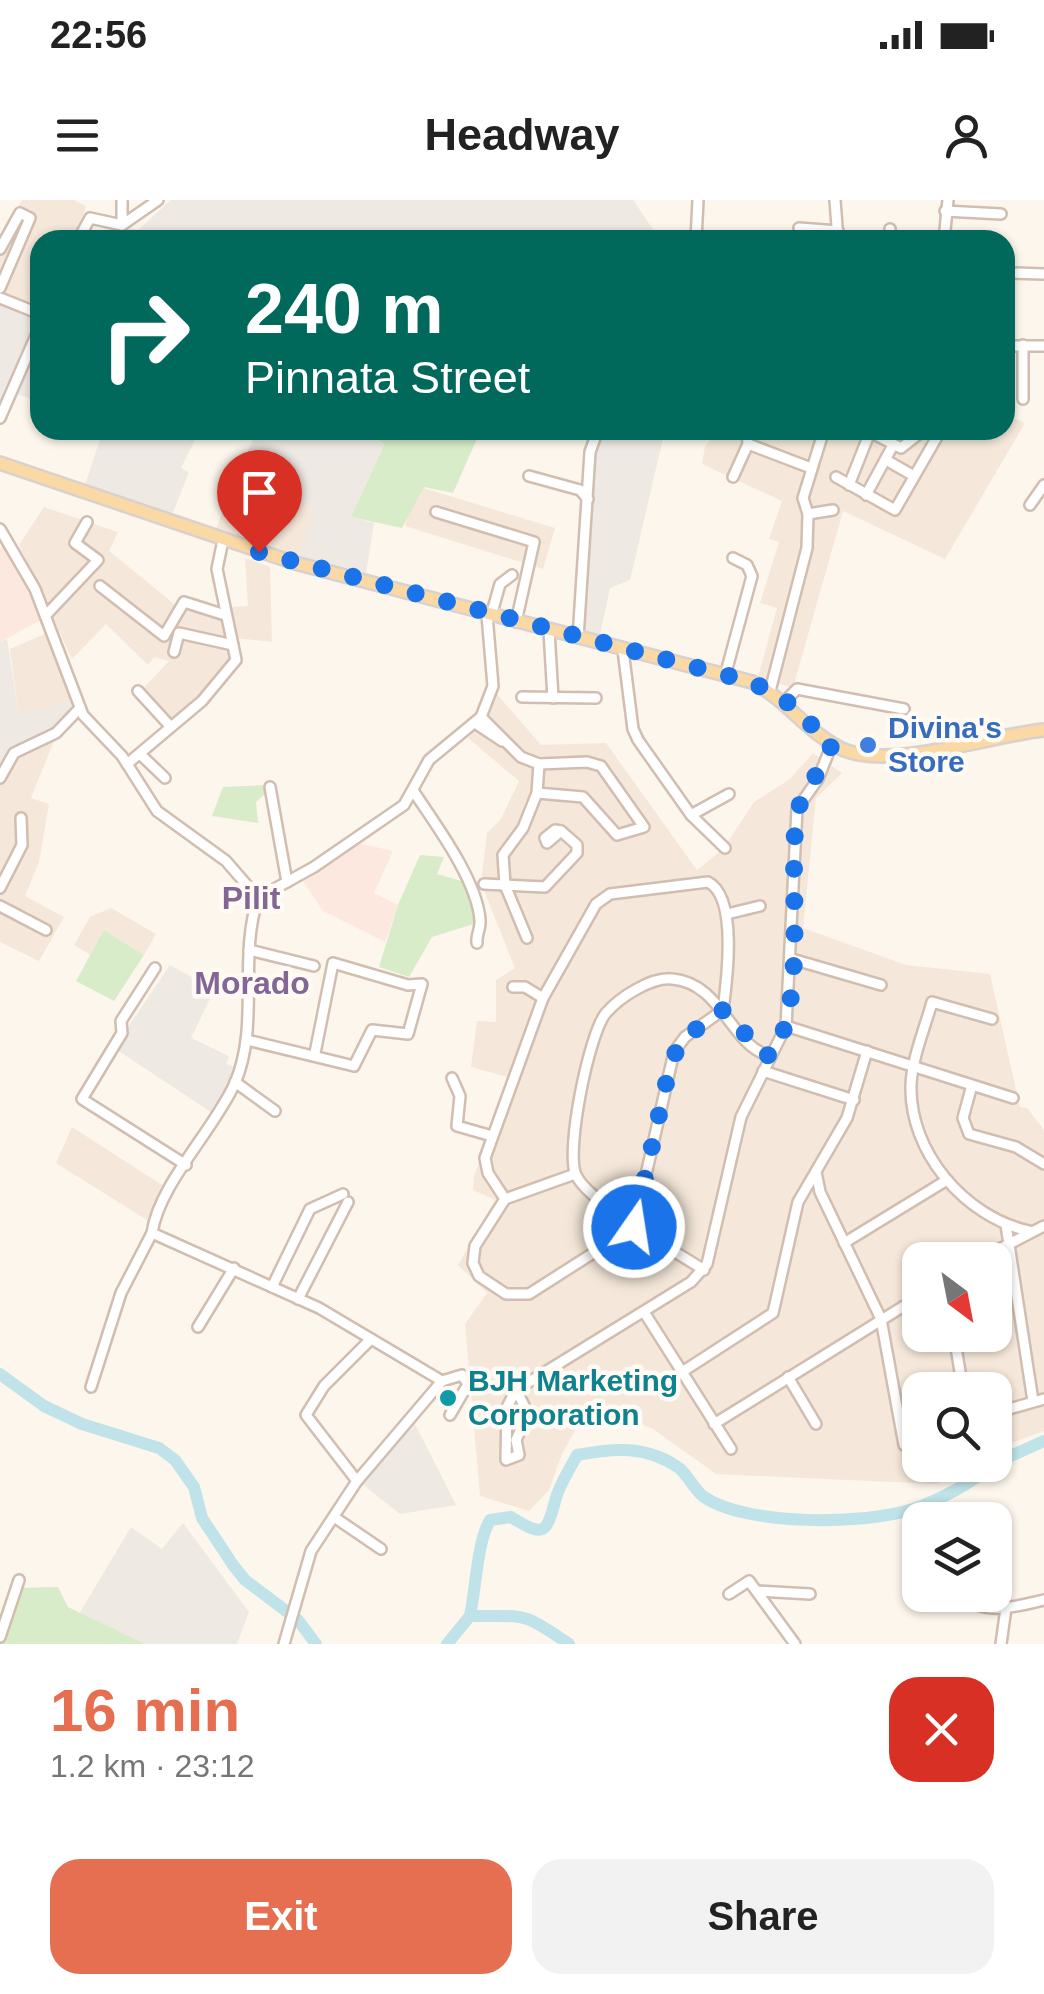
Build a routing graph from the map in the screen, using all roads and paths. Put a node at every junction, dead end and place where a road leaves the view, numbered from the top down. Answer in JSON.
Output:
{"nodes":[{"id":1,"x":122,"y":200,"type":"edge"},
{"id":2,"x":158,"y":200,"type":"edge"},
{"id":3,"x":698,"y":200,"type":"edge"},
{"id":4,"x":835,"y":200,"type":"edge"},
{"id":5,"x":946,"y":205,"type":"edge"},
{"id":6,"x":994,"y":214,"type":"dead end"},
{"id":7,"x":122,"y":225,"type":"junction"},
{"id":8,"x":799,"y":228,"type":"dead end"},
{"id":9,"x":83,"y":230,"type":"edge"},
{"id":10,"x":696,"y":230,"type":"edge"},
{"id":11,"x":809,"y":230,"type":"edge"},
{"id":12,"x":838,"y":230,"type":"edge"},
{"id":13,"x":945,"y":230,"type":"edge"},
{"id":14,"x":0,"y":249,"type":"edge"},
{"id":15,"x":1015,"y":273,"type":"edge"},
{"id":16,"x":1044,"y":274,"type":"edge"},
{"id":17,"x":0,"y":288,"type":"edge"},
{"id":18,"x":0,"y":298,"type":"edge"},
{"id":19,"x":30,"y":310,"type":"edge"},
{"id":20,"x":1015,"y":345,"type":"edge"},
{"id":21,"x":1023,"y":345,"type":"junction"},
{"id":22,"x":1044,"y":346,"type":"edge"},
{"id":23,"x":30,"y":349,"type":"edge"},
{"id":24,"x":1024,"y":399,"type":"dead end"},
{"id":25,"x":0,"y":418,"type":"edge"},
{"id":26,"x":594,"y":440,"type":"edge"},
{"id":27,"x":748,"y":440,"type":"edge"},
{"id":28,"x":821,"y":440,"type":"edge"},
{"id":29,"x":867,"y":440,"type":"edge"},
{"id":30,"x":881,"y":440,"type":"edge"},
{"id":31,"x":915,"y":440,"type":"edge"},
{"id":32,"x":936,"y":440,"type":"edge"},
{"id":33,"x":748,"y":444,"type":"junction"},
{"id":34,"x":892,"y":448,"type":"junction"},
{"id":35,"x":886,"y":460,"type":"junction"},
{"id":36,"x":0,"y":463,"type":"edge"},
{"id":37,"x":811,"y":468,"type":"junction"},
{"id":38,"x":529,"y":476,"type":"dead end"},
{"id":39,"x":732,"y":476,"type":"dead end"},
{"id":40,"x":836,"y":476,"type":"dead end"},
{"id":41,"x":914,"y":476,"type":"junction"},
{"id":42,"x":1044,"y":484,"type":"edge"},
{"id":43,"x":849,"y":485,"type":"junction"},
{"id":44,"x":866,"y":495,"type":"junction"},
{"id":45,"x":588,"y":499,"type":"junction"},
{"id":46,"x":1030,"y":505,"type":"dead end"},
{"id":47,"x":833,"y":510,"type":"dead end"},
{"id":48,"x":436,"y":512,"type":"dead end"},
{"id":49,"x":808,"y":514,"type":"junction"},
{"id":50,"x":87,"y":522,"type":"dead end"},
{"id":51,"x":0,"y":529,"type":"edge"},
{"id":52,"x":223,"y":540,"type":"junction"},
{"id":53,"x":733,"y":558,"type":"dead end"},
{"id":54,"x":512,"y":575,"type":"dead end"},
{"id":55,"x":100,"y":586,"type":"dead end"},
{"id":56,"x":46,"y":615,"type":"junction"},
{"id":57,"x":226,"y":615,"type":"junction"},
{"id":58,"x":489,"y":615,"type":"junction"},
{"id":59,"x":516,"y":622,"type":"junction"},
{"id":60,"x":549,"y":631,"type":"junction"},
{"id":61,"x":578,"y":638,"type":"junction"},
{"id":62,"x":232,"y":645,"type":"junction"},
{"id":63,"x":623,"y":650,"type":"junction"},
{"id":64,"x":174,"y":652,"type":"dead end"},
{"id":65,"x":725,"y":676,"type":"junction"},
{"id":66,"x":138,"y":691,"type":"dead end"},
{"id":67,"x":770,"y":691,"type":"junction"},
{"id":68,"x":522,"y":697,"type":"dead end"},
{"id":69,"x":553,"y":698,"type":"junction"},
{"id":70,"x":596,"y":698,"type":"dead end"},
{"id":71,"x":786,"y":701,"type":"junction"},
{"id":72,"x":904,"y":708,"type":"dead end"},
{"id":73,"x":79,"y":709,"type":"junction"},
{"id":74,"x":478,"y":720,"type":"junction"},
{"id":75,"x":170,"y":726,"type":"junction"},
{"id":76,"x":1044,"y":730,"type":"edge"},
{"id":77,"x":832,"y":744,"type":"junction"},
{"id":78,"x":140,"y":754,"type":"junction"},
{"id":79,"x":127,"y":764,"type":"junction"},
{"id":80,"x":539,"y":764,"type":"junction"},
{"id":81,"x":0,"y":778,"type":"edge"},
{"id":82,"x":165,"y":778,"type":"dead end"},
{"id":83,"x":270,"y":787,"type":"dead end"},
{"id":84,"x":414,"y":792,"type":"junction"},
{"id":85,"x":536,"y":793,"type":"junction"},
{"id":86,"x":729,"y":794,"type":"dead end"},
{"id":87,"x":691,"y":815,"type":"junction"},
{"id":88,"x":21,"y":818,"type":"dead end"},
{"id":89,"x":561,"y":831,"type":"dead end"},
{"id":90,"x":725,"y":848,"type":"dead end"},
{"id":91,"x":287,"y":882,"type":"junction"},
{"id":92,"x":484,"y":884,"type":"dead end"},
{"id":93,"x":505,"y":885,"type":"junction"},
{"id":94,"x":0,"y":888,"type":"edge"},
{"id":95,"x":258,"y":898,"type":"junction"},
{"id":96,"x":0,"y":906,"type":"edge"},
{"id":97,"x":760,"y":906,"type":"dead end"},
{"id":98,"x":727,"y":914,"type":"junction"},
{"id":99,"x":46,"y":930,"type":"dead end"},
{"id":100,"x":527,"y":938,"type":"dead end"},
{"id":101,"x":477,"y":943,"type":"dead end"},
{"id":102,"x":250,"y":950,"type":"junction"},
{"id":103,"x":792,"y":959,"type":"junction"},
{"id":104,"x":314,"y":966,"type":"dead end"},
{"id":105,"x":155,"y":968,"type":"dead end"},
{"id":106,"x":881,"y":985,"type":"dead end"},
{"id":107,"x":513,"y":987,"type":"dead end"},
{"id":108,"x":543,"y":998,"type":"junction"},
{"id":109,"x":723,"y":1010,"type":"junction"},
{"id":110,"x":992,"y":1019,"type":"dead end"},
{"id":111,"x":786,"y":1026,"type":"junction"},
{"id":112,"x":247,"y":1040,"type":"junction"},
{"id":113,"x":867,"y":1051,"type":"junction"},
{"id":114,"x":315,"y":1053,"type":"junction"},
{"id":115,"x":771,"y":1056,"type":"junction"},
{"id":116,"x":914,"y":1065,"type":"junction"},
{"id":117,"x":762,"y":1071,"type":"junction"},
{"id":118,"x":452,"y":1078,"type":"dead end"},
{"id":119,"x":235,"y":1082,"type":"junction"},
{"id":120,"x":972,"y":1084,"type":"junction"},
{"id":121,"x":1013,"y":1098,"type":"dead end"},
{"id":122,"x":854,"y":1100,"type":"junction"},
{"id":123,"x":275,"y":1111,"type":"dead end"},
{"id":124,"x":492,"y":1136,"type":"junction"},
{"id":125,"x":186,"y":1164,"type":"junction"},
{"id":126,"x":1044,"y":1164,"type":"edge"},
{"id":127,"x":816,"y":1172,"type":"junction"},
{"id":128,"x":575,"y":1174,"type":"junction"},
{"id":129,"x":947,"y":1180,"type":"junction"},
{"id":130,"x":803,"y":1191,"type":"junction"},
{"id":131,"x":820,"y":1192,"type":"junction"},
{"id":132,"x":505,"y":1199,"type":"junction"},
{"id":133,"x":635,"y":1223,"type":"junction"},
{"id":134,"x":1006,"y":1225,"type":"junction"},
{"id":135,"x":1044,"y":1226,"type":"edge"},
{"id":136,"x":1028,"y":1232,"type":"junction"},
{"id":137,"x":152,"y":1233,"type":"junction"},
{"id":138,"x":1008,"y":1240,"type":"junction"},
{"id":139,"x":844,"y":1242,"type":"junction"},
{"id":140,"x":1005,"y":1242,"type":"edge"},
{"id":141,"x":234,"y":1268,"type":"junction"},
{"id":142,"x":704,"y":1270,"type":"junction"},
{"id":143,"x":272,"y":1287,"type":"junction"},
{"id":144,"x":298,"y":1299,"type":"junction"},
{"id":145,"x":902,"y":1307,"type":"edge"},
{"id":146,"x":644,"y":1312,"type":"junction"},
{"id":147,"x":881,"y":1320,"type":"junction"},
{"id":148,"x":198,"y":1327,"type":"dead end"},
{"id":149,"x":370,"y":1339,"type":"junction"},
{"id":150,"x":682,"y":1372,"type":"junction"},
{"id":151,"x":788,"y":1377,"type":"junction"},
{"id":152,"x":442,"y":1381,"type":"junction"},
{"id":153,"x":91,"y":1387,"type":"dead end"},
{"id":154,"x":516,"y":1390,"type":"junction"},
{"id":155,"x":1039,"y":1400,"type":"edge"},
{"id":156,"x":1012,"y":1408,"type":"edge"},
{"id":157,"x":450,"y":1415,"type":"dead end"},
{"id":158,"x":714,"y":1424,"type":"junction"},
{"id":159,"x":816,"y":1424,"type":"dead end"},
{"id":160,"x":902,"y":1434,"type":"edge"},
{"id":161,"x":731,"y":1450,"type":"dead end"},
{"id":162,"x":358,"y":1481,"type":"junction"},
{"id":163,"x":334,"y":1517,"type":"junction"},
{"id":164,"x":381,"y":1549,"type":"dead end"},
{"id":165,"x":19,"y":1580,"type":"dead end"},
{"id":166,"x":757,"y":1591,"type":"junction"},
{"id":167,"x":729,"y":1594,"type":"dead end"},
{"id":168,"x":810,"y":1594,"type":"dead end"},
{"id":169,"x":1044,"y":1600,"type":"edge"},
{"id":170,"x":1012,"y":1607,"type":"edge"},
{"id":171,"x":1005,"y":1612,"type":"edge"},
{"id":172,"x":0,"y":1637,"type":"edge"},
{"id":173,"x":284,"y":1644,"type":"edge"},
{"id":174,"x":795,"y":1644,"type":"edge"},
{"id":175,"x":1001,"y":1644,"type":"edge"}],
"edges":[{"from":1,"to":7,"type":"street"},
{"from":2,"to":7,"type":"street"},
{"from":3,"to":10,"type":"street"},
{"from":4,"to":12,"type":"street"},
{"from":5,"to":6,"type":"street"},
{"from":5,"to":13,"type":"street"},
{"from":7,"to":9,"type":"street"},
{"from":8,"to":11,"type":"street"},
{"from":14,"to":17,"type":"street"},
{"from":15,"to":16,"type":"street"},
{"from":18,"to":19,"type":"street"},
{"from":20,"to":21,"type":"street"},
{"from":21,"to":22,"type":"street"},
{"from":21,"to":24,"type":"street"},
{"from":23,"to":25,"type":"street"},
{"from":26,"to":45,"type":"street"},
{"from":27,"to":33,"type":"street"},
{"from":28,"to":37,"type":"street"},
{"from":29,"to":43,"type":"street"},
{"from":30,"to":34,"type":"street"},
{"from":31,"to":34,"type":"street"},
{"from":32,"to":41,"type":"street"},
{"from":33,"to":37,"type":"street"},
{"from":33,"to":39,"type":"street"},
{"from":34,"to":35,"type":"street"},
{"from":35,"to":41,"type":"street"},
{"from":35,"to":44,"type":"street"},
{"from":36,"to":52,"type":"main road"},
{"from":37,"to":49,"type":"street"},
{"from":38,"to":45,"type":"street"},
{"from":40,"to":43,"type":"street"},
{"from":41,"to":44,"type":"street"},
{"from":42,"to":46,"type":"street"},
{"from":43,"to":44,"type":"street"},
{"from":45,"to":61,"type":"street"},
{"from":47,"to":49,"type":"street"},
{"from":48,"to":59,"type":"street"},
{"from":49,"to":67,"type":"street"},
{"from":50,"to":56,"type":"street"},
{"from":51,"to":56,"type":"street"},
{"from":52,"to":57,"type":"street"},
{"from":52,"to":58,"type":"main road"},
{"from":53,"to":65,"type":"street"},
{"from":54,"to":58,"type":"street"},
{"from":55,"to":57,"type":"street"},
{"from":56,"to":73,"type":"street"},
{"from":57,"to":62,"type":"street"},
{"from":58,"to":59,"type":"main road"},
{"from":58,"to":74,"type":"street"},
{"from":59,"to":60,"type":"main road"},
{"from":60,"to":61,"type":"main road"},
{"from":60,"to":69,"type":"street"},
{"from":61,"to":63,"type":"main road"},
{"from":62,"to":64,"type":"street"},
{"from":62,"to":75,"type":"street"},
{"from":63,"to":65,"type":"main road"},
{"from":63,"to":87,"type":"street"},
{"from":65,"to":67,"type":"main road"},
{"from":66,"to":75,"type":"street"},
{"from":67,"to":71,"type":"main road"},
{"from":68,"to":69,"type":"street"},
{"from":69,"to":70,"type":"street"},
{"from":71,"to":72,"type":"street"},
{"from":71,"to":77,"type":"main road"},
{"from":73,"to":79,"type":"street"},
{"from":73,"to":81,"type":"street"},
{"from":74,"to":80,"type":"street"},
{"from":74,"to":84,"type":"street"},
{"from":75,"to":78,"type":"street"},
{"from":76,"to":77,"type":"main road"},
{"from":77,"to":103,"type":"street"},
{"from":78,"to":79,"type":"street"},
{"from":78,"to":82,"type":"street"},
{"from":79,"to":95,"type":"street"},
{"from":80,"to":85,"type":"street"},
{"from":80,"to":85,"type":"street"},
{"from":83,"to":91,"type":"street"},
{"from":84,"to":91,"type":"street"},
{"from":84,"to":101,"type":"street"},
{"from":85,"to":93,"type":"street"},
{"from":86,"to":87,"type":"street"},
{"from":87,"to":90,"type":"street"},
{"from":88,"to":94,"type":"street"},
{"from":89,"to":93,"type":"street"},
{"from":91,"to":95,"type":"street"},
{"from":92,"to":93,"type":"street"},
{"from":93,"to":100,"type":"street"},
{"from":95,"to":102,"type":"street"},
{"from":96,"to":99,"type":"street"},
{"from":97,"to":98,"type":"street"},
{"from":98,"to":108,"type":"street"},
{"from":98,"to":109,"type":"street"},
{"from":102,"to":104,"type":"street"},
{"from":102,"to":112,"type":"street"},
{"from":103,"to":106,"type":"street"},
{"from":103,"to":111,"type":"street"},
{"from":105,"to":125,"type":"street"},
{"from":107,"to":108,"type":"street"},
{"from":108,"to":124,"type":"street"},
{"from":109,"to":115,"type":"street"},
{"from":109,"to":128,"type":"street"},
{"from":109,"to":133,"type":"street"},
{"from":110,"to":116,"type":"street"},
{"from":111,"to":113,"type":"street"},
{"from":111,"to":115,"type":"street"},
{"from":112,"to":114,"type":"street"},
{"from":112,"to":119,"type":"street"},
{"from":113,"to":116,"type":"street"},
{"from":113,"to":122,"type":"street"},
{"from":114,"to":114,"type":"street"},
{"from":115,"to":117,"type":"street"},
{"from":116,"to":120,"type":"street"},
{"from":116,"to":129,"type":"street"},
{"from":117,"to":122,"type":"street"},
{"from":117,"to":142,"type":"street"},
{"from":118,"to":124,"type":"street"},
{"from":119,"to":123,"type":"street"},
{"from":119,"to":125,"type":"street"},
{"from":120,"to":121,"type":"street"},
{"from":120,"to":126,"type":"street"},
{"from":122,"to":127,"type":"street"},
{"from":124,"to":132,"type":"street"},
{"from":125,"to":137,"type":"street"},
{"from":127,"to":130,"type":"street"},
{"from":127,"to":131,"type":"street"},
{"from":128,"to":132,"type":"street"},
{"from":128,"to":133,"type":"street"},
{"from":129,"to":134,"type":"street"},
{"from":129,"to":139,"type":"street"},
{"from":130,"to":131,"type":"street"},
{"from":130,"to":150,"type":"street"},
{"from":131,"to":139,"type":"street"},
{"from":132,"to":133,"type":"street"},
{"from":133,"to":142,"type":"street"},
{"from":134,"to":136,"type":"street"},
{"from":134,"to":138,"type":"street"},
{"from":135,"to":136,"type":"street"},
{"from":136,"to":138,"type":"street"},
{"from":137,"to":141,"type":"street"},
{"from":137,"to":153,"type":"street"},
{"from":138,"to":140,"type":"street"},
{"from":138,"to":155,"type":"street"},
{"from":139,"to":147,"type":"street"},
{"from":141,"to":143,"type":"street"},
{"from":141,"to":148,"type":"street"},
{"from":142,"to":146,"type":"street"},
{"from":143,"to":144,"type":"street"},
{"from":143,"to":144,"type":"street"},
{"from":144,"to":149,"type":"street"},
{"from":145,"to":147,"type":"street"},
{"from":146,"to":150,"type":"street"},
{"from":146,"to":154,"type":"street"},
{"from":147,"to":151,"type":"street"},
{"from":147,"to":160,"type":"street"},
{"from":149,"to":152,"type":"street"},
{"from":149,"to":162,"type":"street"},
{"from":150,"to":158,"type":"street"},
{"from":151,"to":158,"type":"street"},
{"from":151,"to":159,"type":"street"},
{"from":152,"to":157,"type":"street"},
{"from":152,"to":162,"type":"street"},
{"from":154,"to":154,"type":"street"},
{"from":155,"to":156,"type":"street"},
{"from":158,"to":161,"type":"street"},
{"from":162,"to":163,"type":"street"},
{"from":163,"to":164,"type":"street"},
{"from":163,"to":173,"type":"street"},
{"from":165,"to":172,"type":"street"},
{"from":166,"to":167,"type":"street"},
{"from":166,"to":168,"type":"street"},
{"from":166,"to":174,"type":"street"},
{"from":169,"to":170,"type":"street"},
{"from":171,"to":175,"type":"street"}]}
